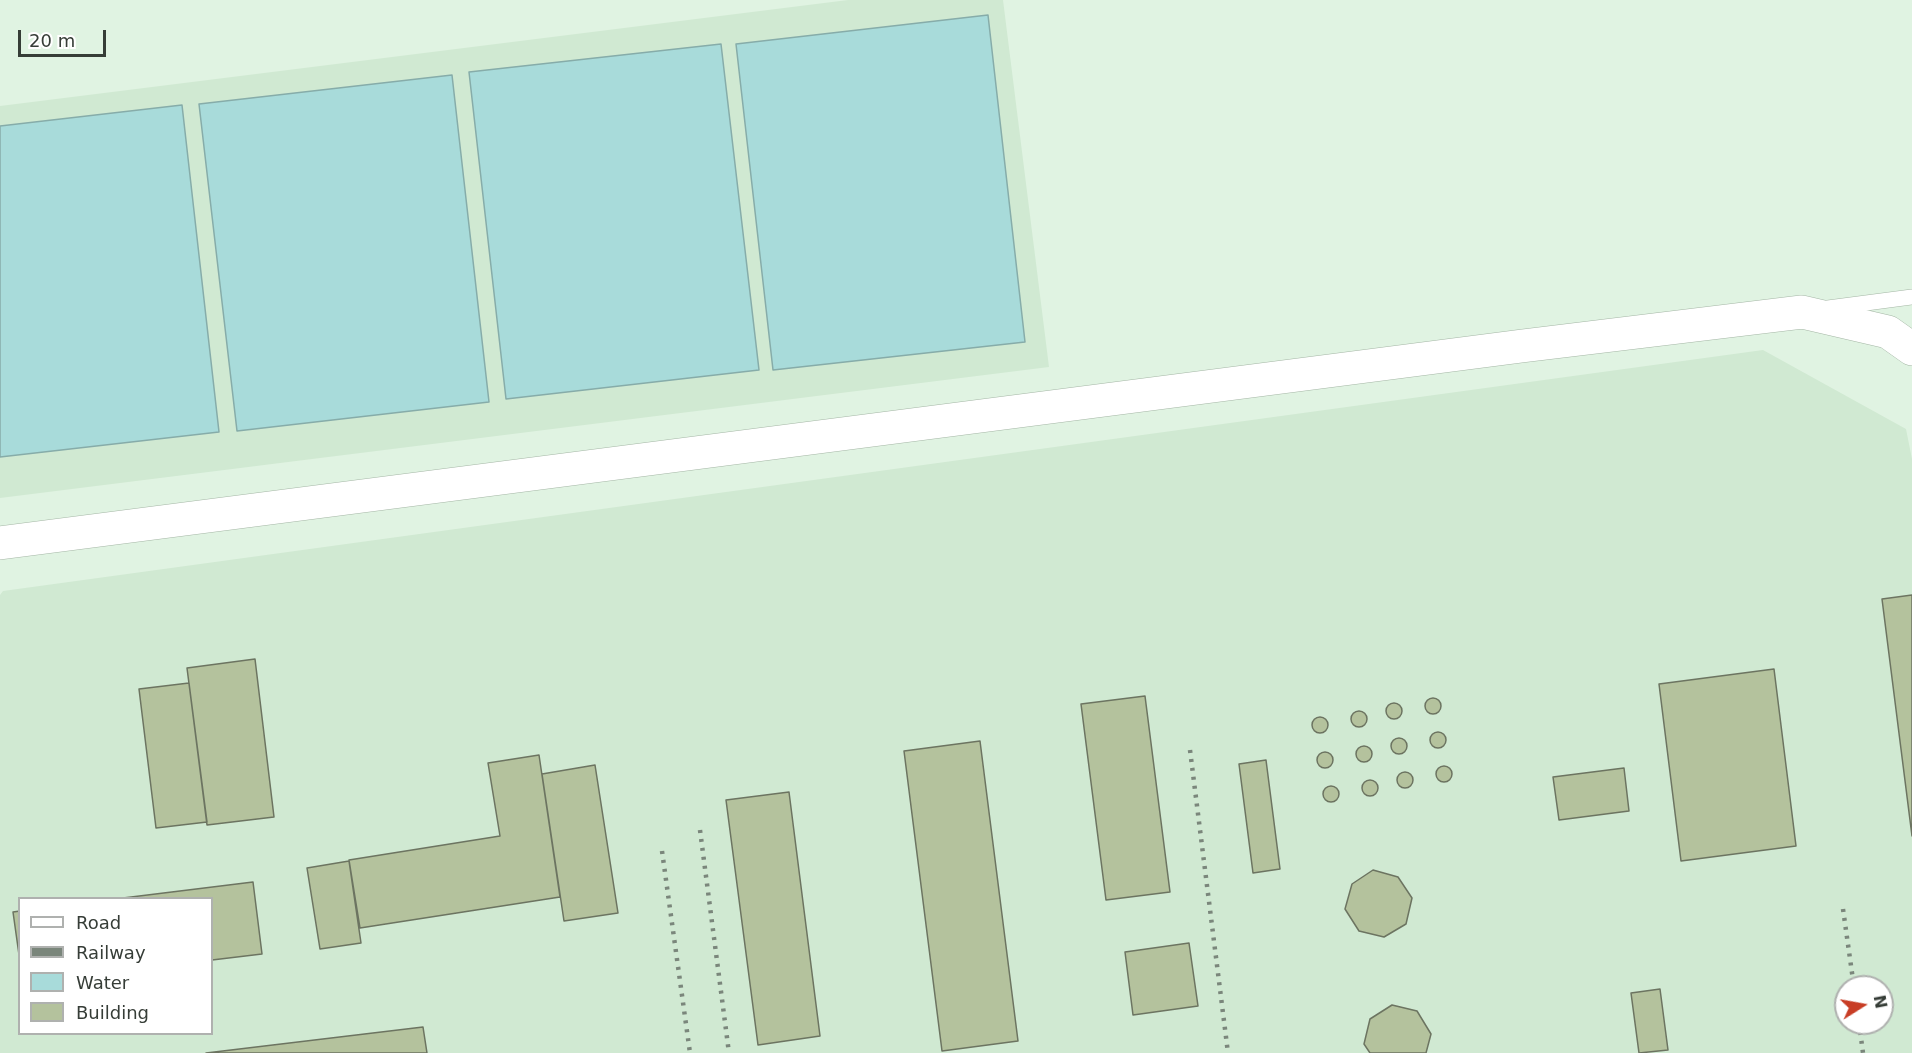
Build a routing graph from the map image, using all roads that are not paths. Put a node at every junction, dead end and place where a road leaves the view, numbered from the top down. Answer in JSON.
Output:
{"nodes":[{"id":1,"x":1912,"y":297,"type":"edge"},
{"id":2,"x":1802,"y":312,"type":"junction"},
{"id":3,"x":1912,"y":349,"type":"edge"},
{"id":4,"x":0,"y":543,"type":"edge"}],
"edges":[{"from":1,"to":2,"type":"lane"},
{"from":2,"to":3,"type":"street"},
{"from":2,"to":4,"type":"street"}]}
